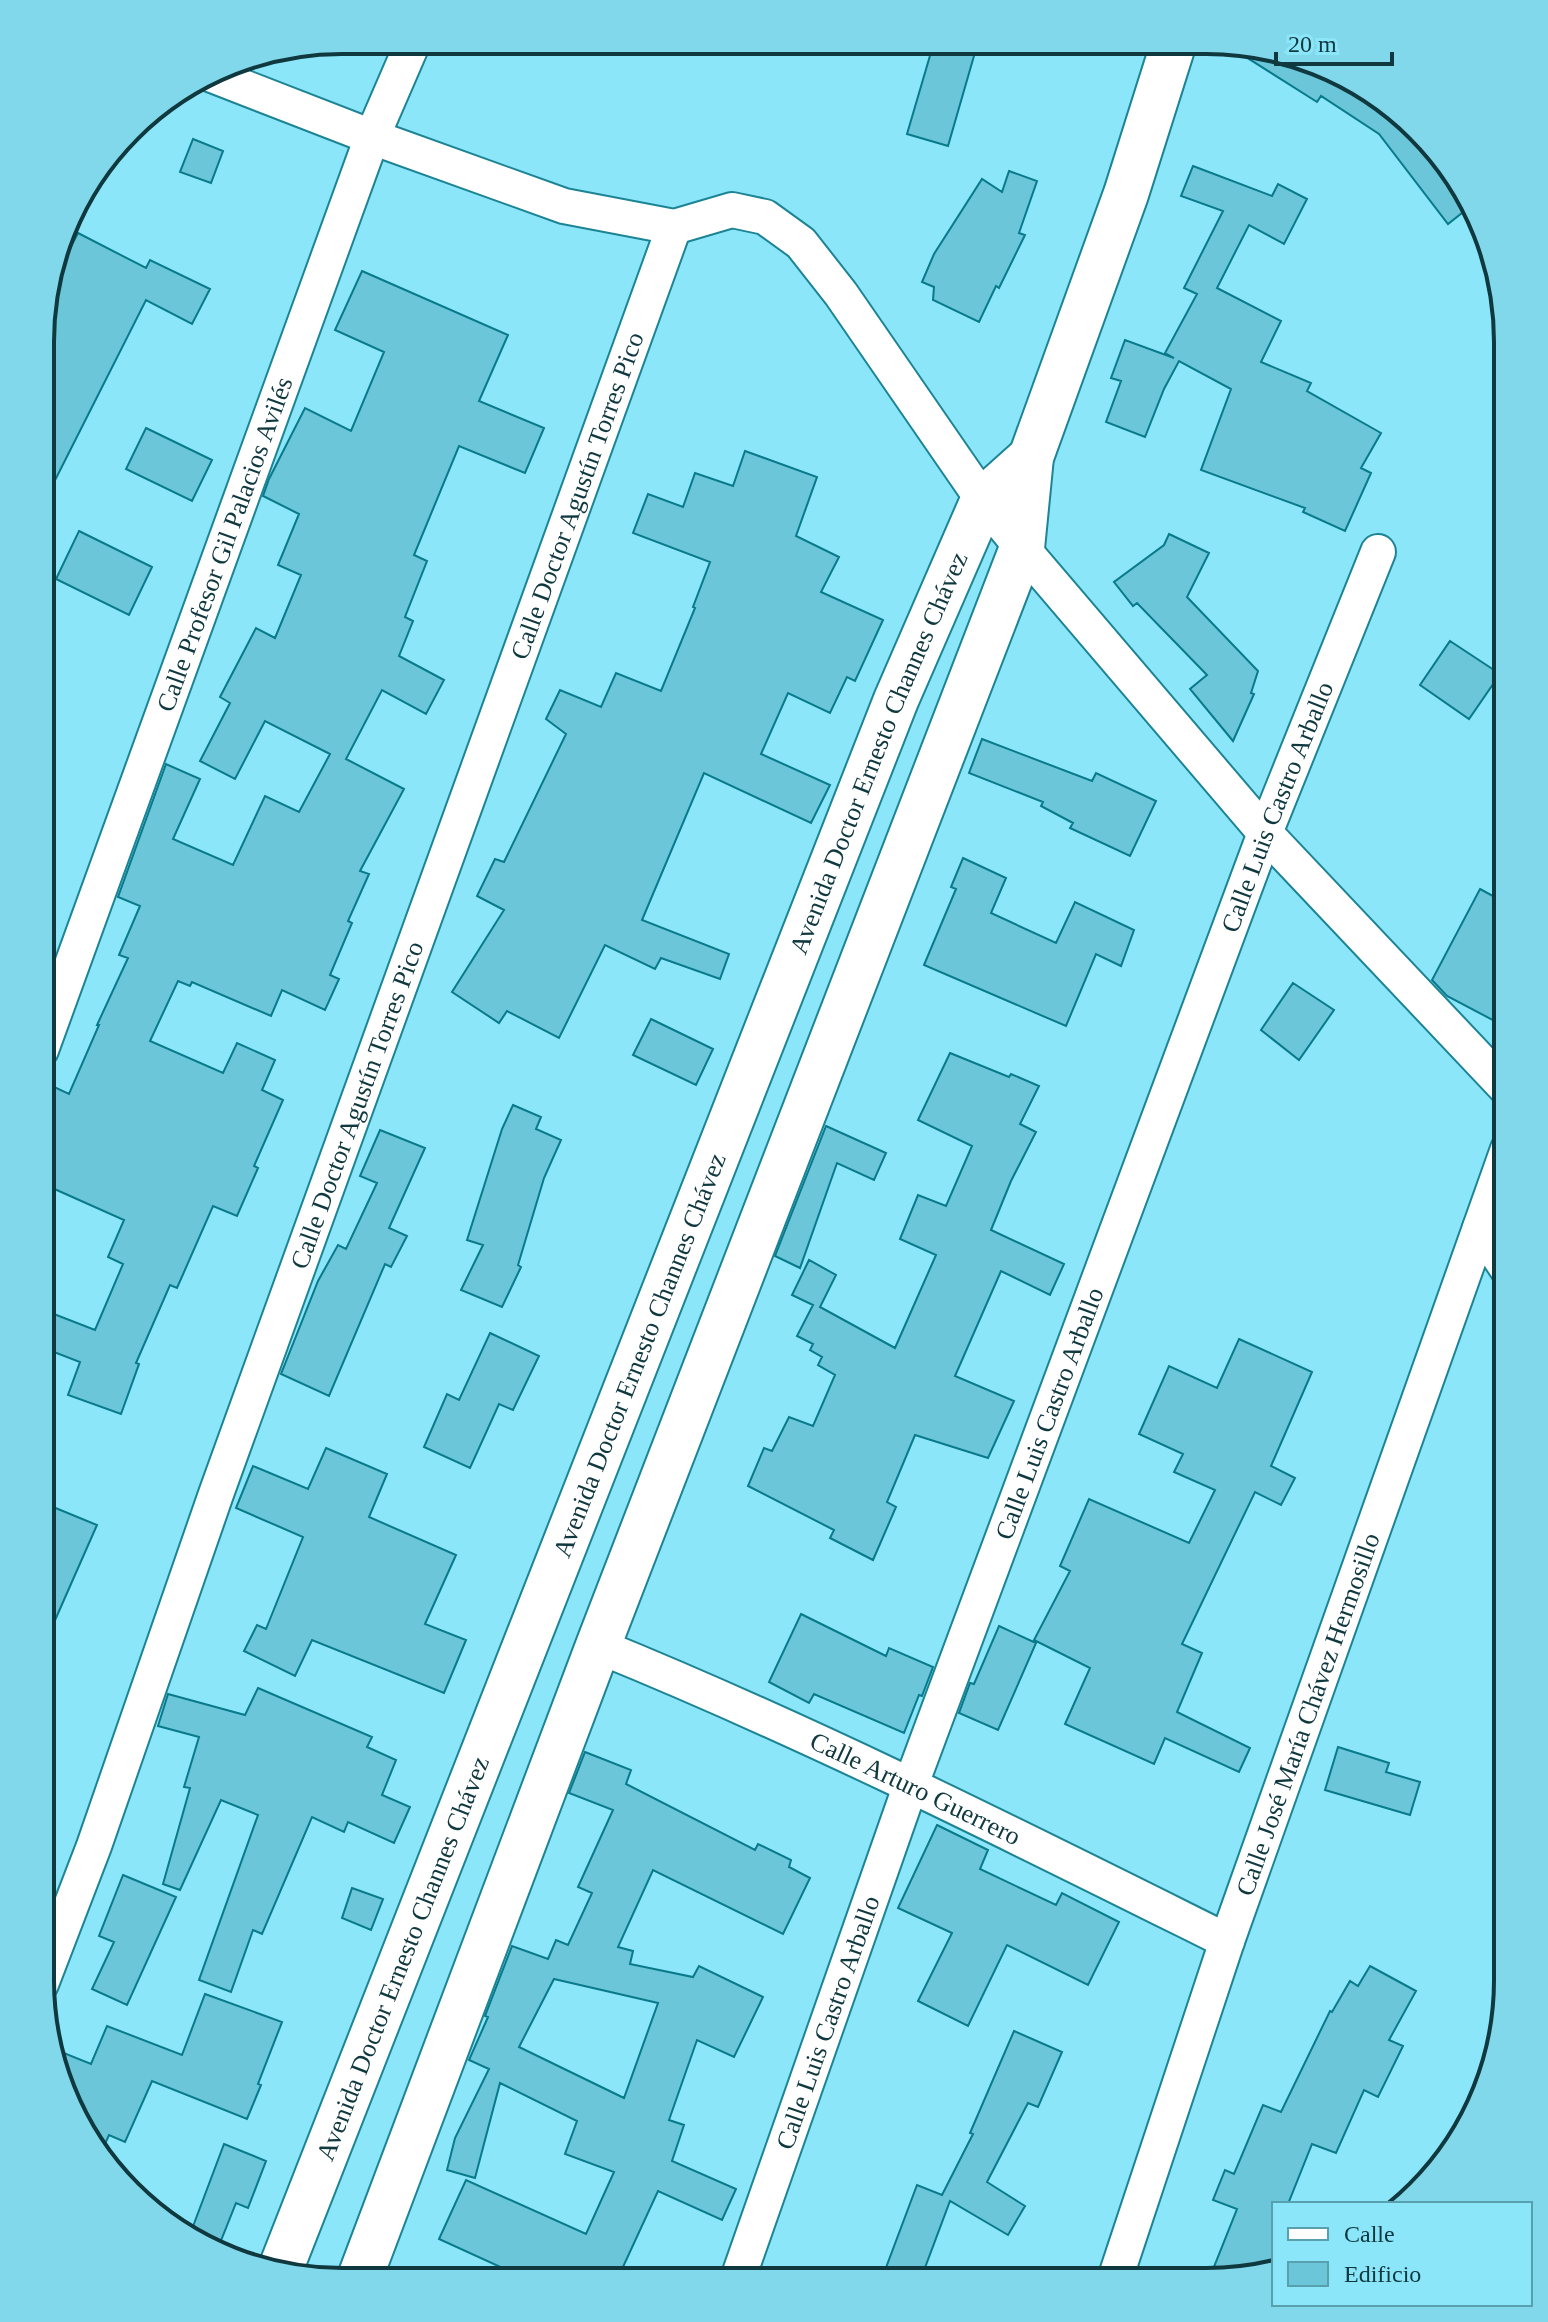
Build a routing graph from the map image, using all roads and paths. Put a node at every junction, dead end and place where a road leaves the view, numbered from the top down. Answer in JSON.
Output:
{"nodes":[{"id":1,"x":408,"y":54,"type":"edge"},
{"id":2,"x":1170,"y":54,"type":"edge"},
{"id":3,"x":224,"y":80,"type":"edge"},
{"id":4,"x":372,"y":137,"type":"junction"},
{"id":5,"x":674,"y":227,"type":"junction"},
{"id":6,"x":1031,"y":457,"type":"junction"},
{"id":7,"x":983,"y":500,"type":"junction"},
{"id":8,"x":1022,"y":548,"type":"junction"},
{"id":9,"x":1378,"y":552,"type":"dead end"},
{"id":10,"x":1265,"y":833,"type":"junction"},
{"id":11,"x":54,"y":1014,"type":"edge"},
{"id":12,"x":1494,"y":1075,"type":"edge"},
{"id":13,"x":1494,"y":1188,"type":"edge"},
{"id":14,"x":1480,"y":1228,"type":"junction"},
{"id":15,"x":1494,"y":1249,"type":"edge"},
{"id":16,"x":598,"y":1646,"type":"junction"},
{"id":17,"x":910,"y":1787,"type":"junction"},
{"id":18,"x":1227,"y":1941,"type":"junction"},
{"id":19,"x":54,"y":1950,"type":"edge"},
{"id":20,"x":284,"y":2261,"type":"edge"},
{"id":21,"x":364,"y":2268,"type":"edge"},
{"id":22,"x":742,"y":2268,"type":"edge"},
{"id":23,"x":1119,"y":2268,"type":"edge"}],
"edges":[{"from":1,"to":4,"type":"street","name":"Calle Profesor Gil Palacios Avilés"},
{"from":2,"to":6,"type":"street","name":"Avenida Doctor Ernesto Channes Chávez"},
{"from":3,"to":4,"type":"street"},
{"from":4,"to":5,"type":"street"},
{"from":4,"to":11,"type":"street","name":"Calle Profesor Gil Palacios Avilés"},
{"from":5,"to":7,"type":"street"},
{"from":5,"to":19,"type":"street","name":"Calle Doctor Agustín Torres Pico"},
{"from":6,"to":7,"type":"street","name":"Avenida Doctor Ernesto Channes Chávez"},
{"from":6,"to":8,"type":"street","name":"Avenida Doctor Ernesto Channes Chávez"},
{"from":7,"to":8,"type":"street"},
{"from":7,"to":20,"type":"street","name":"Avenida Doctor Ernesto Channes Chávez"},
{"from":8,"to":10,"type":"street"},
{"from":8,"to":16,"type":"street","name":"Avenida Doctor Ernesto Channes Chávez"},
{"from":9,"to":10,"type":"street","name":"Calle Luis Castro Arballo"},
{"from":10,"to":12,"type":"street"},
{"from":10,"to":17,"type":"street","name":"Calle Luis Castro Arballo"},
{"from":13,"to":14,"type":"street","name":"Calle José María Chávez Hermosillo"},
{"from":14,"to":15,"type":"street"},
{"from":14,"to":18,"type":"street","name":"Calle José María Chávez Hermosillo"},
{"from":16,"to":17,"type":"street","name":"Calle Arturo Guerrero"},
{"from":16,"to":21,"type":"street","name":"Avenida Doctor Ernesto Channes Chávez"},
{"from":17,"to":18,"type":"street","name":"Calle Arturo Guerrero"},
{"from":17,"to":22,"type":"street","name":"Calle Luis Castro Arballo"},
{"from":18,"to":23,"type":"street","name":"Calle José María Chávez Hermosillo"}]}
